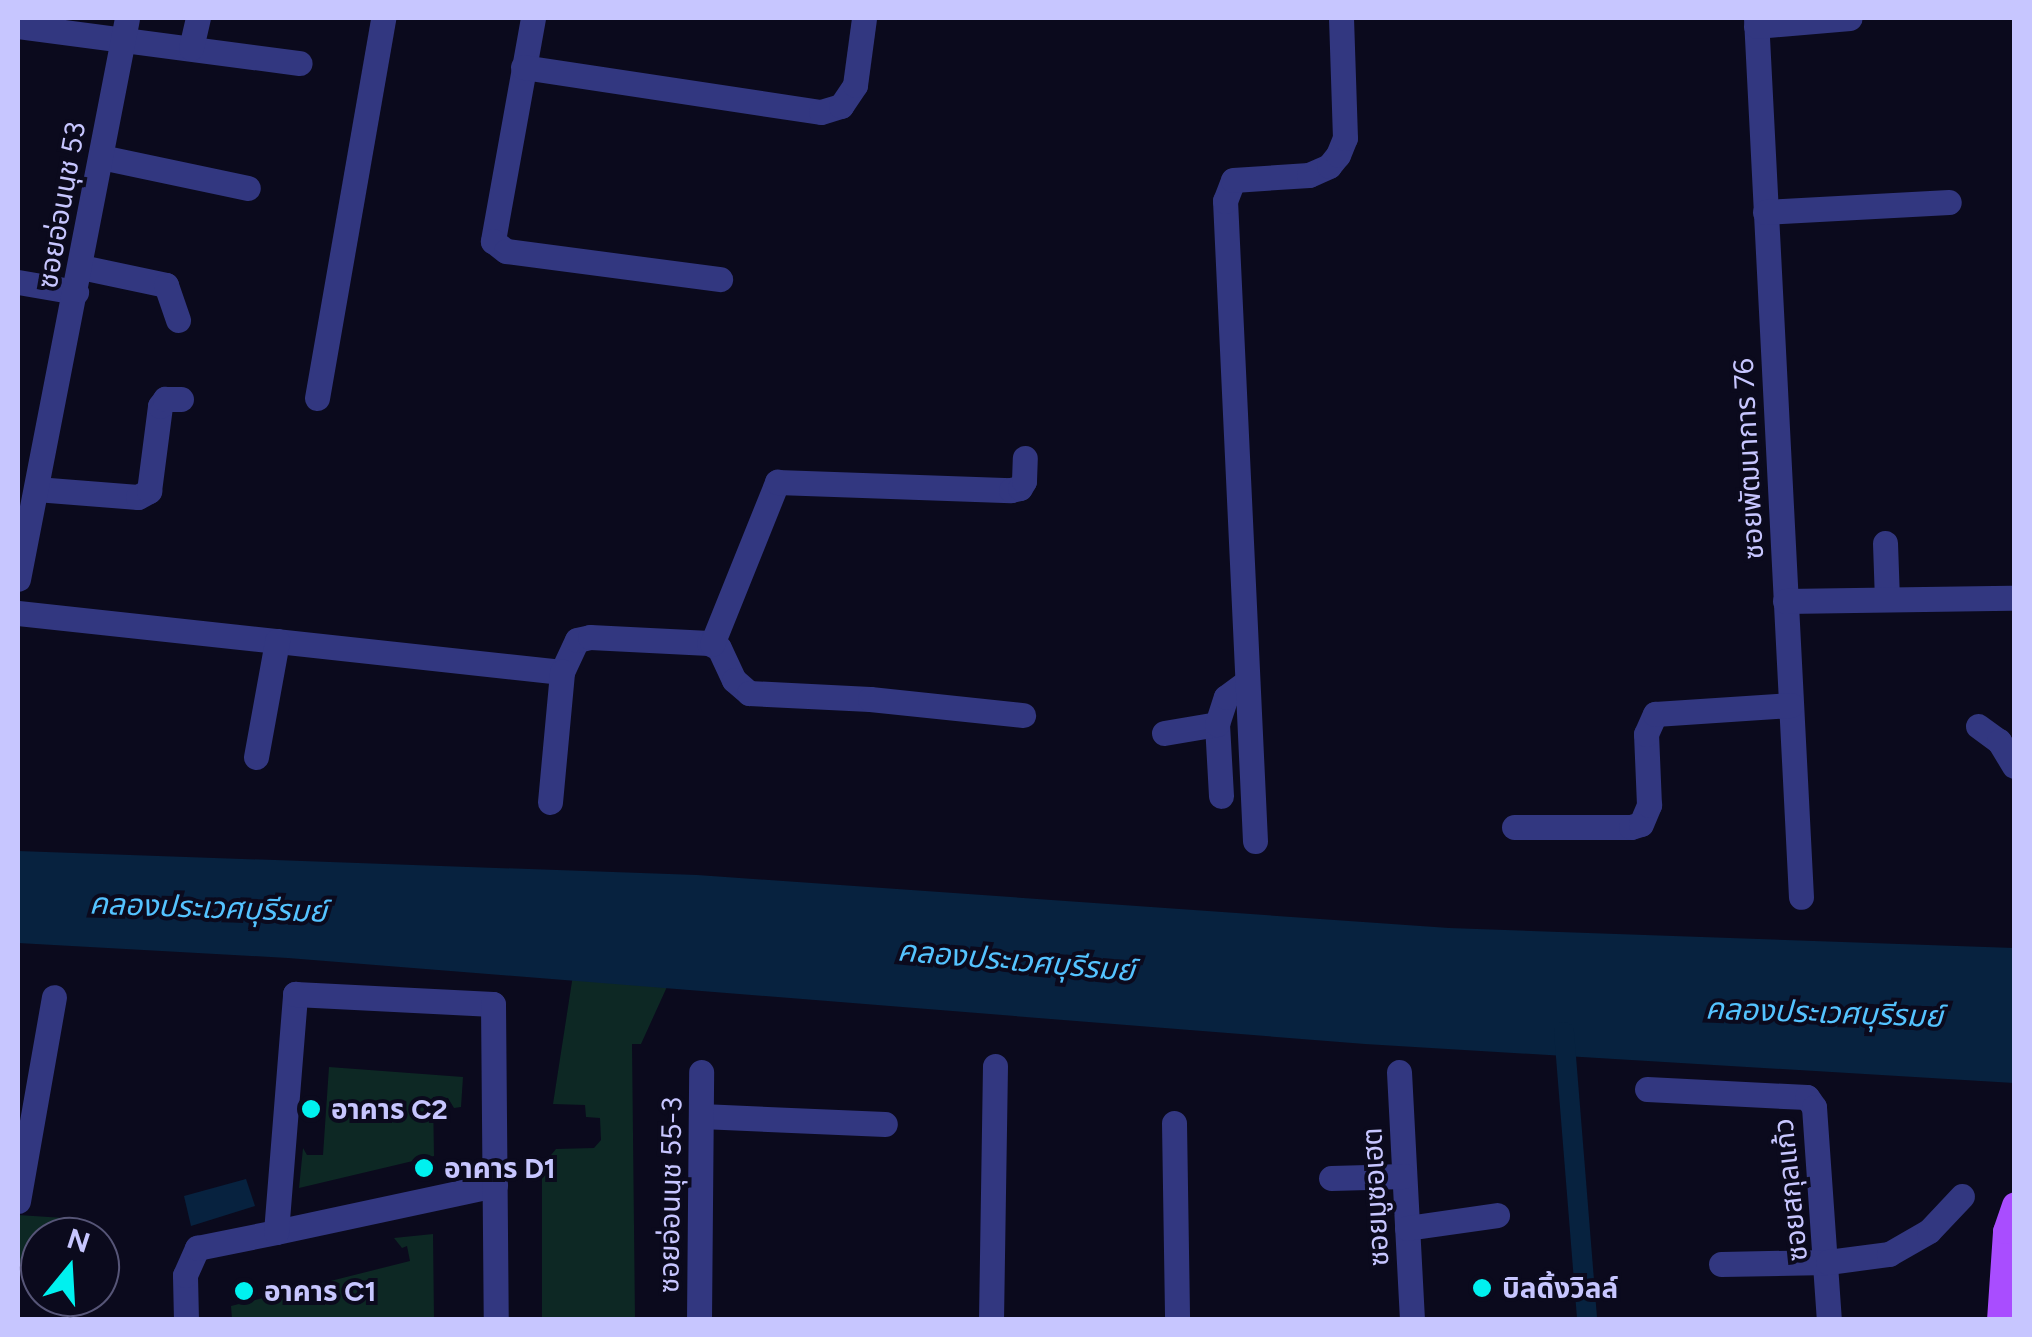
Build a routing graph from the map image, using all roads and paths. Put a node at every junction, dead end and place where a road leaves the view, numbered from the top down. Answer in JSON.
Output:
{"nodes":[{"id":1,"x":198,"y":18,"type":"edge"},
{"id":2,"x":383,"y":18,"type":"edge"},
{"id":3,"x":533,"y":18,"type":"edge"},
{"id":4,"x":864,"y":18,"type":"edge"},
{"id":5,"x":1341,"y":18,"type":"edge"},
{"id":6,"x":1850,"y":18,"type":"edge"},
{"id":7,"x":1756,"y":22,"type":"edge"},
{"id":8,"x":18,"y":26,"type":"edge"},
{"id":9,"x":124,"y":28,"type":"edge"},
{"id":10,"x":190,"y":48,"type":"junction"},
{"id":11,"x":300,"y":63,"type":"dead end"},
{"id":12,"x":523,"y":67,"type":"junction"},
{"id":13,"x":101,"y":157,"type":"junction"},
{"id":14,"x":248,"y":188,"type":"dead end"},
{"id":15,"x":1949,"y":202,"type":"dead end"},
{"id":16,"x":1766,"y":212,"type":"junction"},
{"id":17,"x":720,"y":278,"type":"dead end"},
{"id":18,"x":78,"y":279,"type":"junction"},
{"id":19,"x":18,"y":282,"type":"edge"},
{"id":20,"x":178,"y":320,"type":"dead end"},
{"id":21,"x":317,"y":398,"type":"dead end"},
{"id":22,"x":181,"y":399,"type":"dead end"},
{"id":23,"x":1025,"y":458,"type":"dead end"},
{"id":24,"x":36,"y":489,"type":"junction"},
{"id":25,"x":1885,"y":543,"type":"dead end"},
{"id":26,"x":18,"y":579,"type":"edge"},
{"id":27,"x":2011,"y":598,"type":"dead end"},
{"id":28,"x":1887,"y":599,"type":"junction"},
{"id":29,"x":1785,"y":600,"type":"junction"},
{"id":30,"x":18,"y":613,"type":"edge"},
{"id":31,"x":276,"y":642,"type":"junction"},
{"id":32,"x":712,"y":644,"type":"junction"},
{"id":33,"x":562,"y":672,"type":"junction"},
{"id":34,"x":1247,"y":682,"type":"junction"},
{"id":35,"x":1791,"y":705,"type":"junction"},
{"id":36,"x":1023,"y":716,"type":"dead end"},
{"id":37,"x":1218,"y":724,"type":"junction"},
{"id":38,"x":1978,"y":726,"type":"dead end"},
{"id":39,"x":1164,"y":733,"type":"dead end"},
{"id":40,"x":256,"y":757,"type":"dead end"},
{"id":41,"x":2014,"y":766,"type":"edge"},
{"id":42,"x":1220,"y":796,"type":"dead end"},
{"id":43,"x":550,"y":802,"type":"dead end"},
{"id":44,"x":1514,"y":827,"type":"dead end"},
{"id":45,"x":1255,"y":841,"type":"dead end"},
{"id":46,"x":1801,"y":897,"type":"dead end"},
{"id":47,"x":54,"y":996,"type":"dead end"},
{"id":48,"x":994,"y":1066,"type":"dead end"},
{"id":49,"x":701,"y":1072,"type":"dead end"},
{"id":50,"x":1399,"y":1072,"type":"dead end"},
{"id":51,"x":1647,"y":1090,"type":"dead end"},
{"id":52,"x":701,"y":1116,"type":"junction"},
{"id":53,"x":885,"y":1124,"type":"dead end"},
{"id":54,"x":1174,"y":1124,"type":"dead end"},
{"id":55,"x":1404,"y":1176,"type":"junction"},
{"id":56,"x":1331,"y":1178,"type":"dead end"},
{"id":57,"x":495,"y":1184,"type":"junction"},
{"id":58,"x":1962,"y":1196,"type":"dead end"},
{"id":59,"x":18,"y":1201,"type":"edge"},
{"id":60,"x":2014,"y":1204,"type":"edge"},
{"id":61,"x":1497,"y":1215,"type":"dead end"},
{"id":62,"x":1407,"y":1228,"type":"junction"},
{"id":63,"x":276,"y":1232,"type":"junction"},
{"id":64,"x":2014,"y":1253,"type":"edge"},
{"id":65,"x":1828,"y":1262,"type":"junction"},
{"id":66,"x":1721,"y":1264,"type":"dead end"},
{"id":67,"x":2001,"y":1290,"type":"junction"},
{"id":68,"x":186,"y":1320,"type":"edge"},
{"id":69,"x":496,"y":1320,"type":"edge"},
{"id":70,"x":699,"y":1320,"type":"edge"},
{"id":71,"x":991,"y":1320,"type":"edge"},
{"id":72,"x":1178,"y":1320,"type":"edge"},
{"id":73,"x":1412,"y":1320,"type":"edge"},
{"id":74,"x":1829,"y":1320,"type":"edge"},
{"id":75,"x":1999,"y":1320,"type":"edge"}],
"edges":[{"from":1,"to":10,"type":"street"},
{"from":2,"to":21,"type":"street"},
{"from":3,"to":12,"type":"street"},
{"from":4,"to":12,"type":"street"},
{"from":5,"to":34,"type":"street"},
{"from":6,"to":7,"type":"street"},
{"from":7,"to":16,"type":"street","name":"ซอยพัฒนาการ 76"},
{"from":8,"to":9,"type":"street"},
{"from":9,"to":10,"type":"street"},
{"from":9,"to":13,"type":"street","name":"ซอยอ่อนนุช 53"},
{"from":10,"to":11,"type":"street"},
{"from":12,"to":17,"type":"street"},
{"from":13,"to":14,"type":"street"},
{"from":13,"to":18,"type":"street","name":"ซอยอ่อนนุช 53"},
{"from":15,"to":16,"type":"street"},
{"from":16,"to":29,"type":"street","name":"ซอยพัฒนาการ 76"},
{"from":18,"to":19,"type":"street"},
{"from":18,"to":20,"type":"street"},
{"from":18,"to":24,"type":"street","name":"ซอยอ่อนนุช 53"},
{"from":22,"to":24,"type":"street"},
{"from":23,"to":32,"type":"street"},
{"from":24,"to":26,"type":"street","name":"ซอยอ่อนนุช 53"},
{"from":25,"to":28,"type":"street"},
{"from":27,"to":28,"type":"street"},
{"from":28,"to":29,"type":"street"},
{"from":29,"to":35,"type":"street","name":"ซอยพัฒนาการ 76"},
{"from":30,"to":31,"type":"street"},
{"from":31,"to":33,"type":"street"},
{"from":31,"to":40,"type":"street"},
{"from":32,"to":33,"type":"street"},
{"from":32,"to":36,"type":"street"},
{"from":33,"to":43,"type":"street"},
{"from":34,"to":37,"type":"street"},
{"from":34,"to":45,"type":"street"},
{"from":35,"to":44,"type":"street"},
{"from":35,"to":46,"type":"street","name":"ซอยพัฒนาการ 76"},
{"from":37,"to":39,"type":"street"},
{"from":37,"to":42,"type":"street"},
{"from":38,"to":41,"type":"street"},
{"from":47,"to":59,"type":"street"},
{"from":48,"to":71,"type":"street"},
{"from":49,"to":52,"type":"street","name":"ซอยอ่อนนุช 55-3"},
{"from":50,"to":55,"type":"street","name":"ซอยมูซอเฮต"},
{"from":51,"to":65,"type":"street","name":"ซอยสกุลแก้ว"},
{"from":52,"to":53,"type":"street"},
{"from":52,"to":70,"type":"street","name":"ซอยอ่อนนุช 55-3"},
{"from":54,"to":72,"type":"street"},
{"from":55,"to":56,"type":"street"},
{"from":55,"to":62,"type":"street","name":"ซอยมูซอเฮต"},
{"from":57,"to":63,"type":"street"},
{"from":57,"to":63,"type":"street"},
{"from":57,"to":69,"type":"street"},
{"from":58,"to":65,"type":"street"},
{"from":60,"to":67,"type":"main road"},
{"from":61,"to":62,"type":"street"},
{"from":62,"to":73,"type":"street","name":"ซอยมูซอเฮต"},
{"from":63,"to":68,"type":"street"},
{"from":64,"to":67,"type":"main road"},
{"from":65,"to":66,"type":"street"},
{"from":65,"to":74,"type":"street","name":"ซอยสกุลแก้ว"},
{"from":67,"to":75,"type":"main road"}]}
